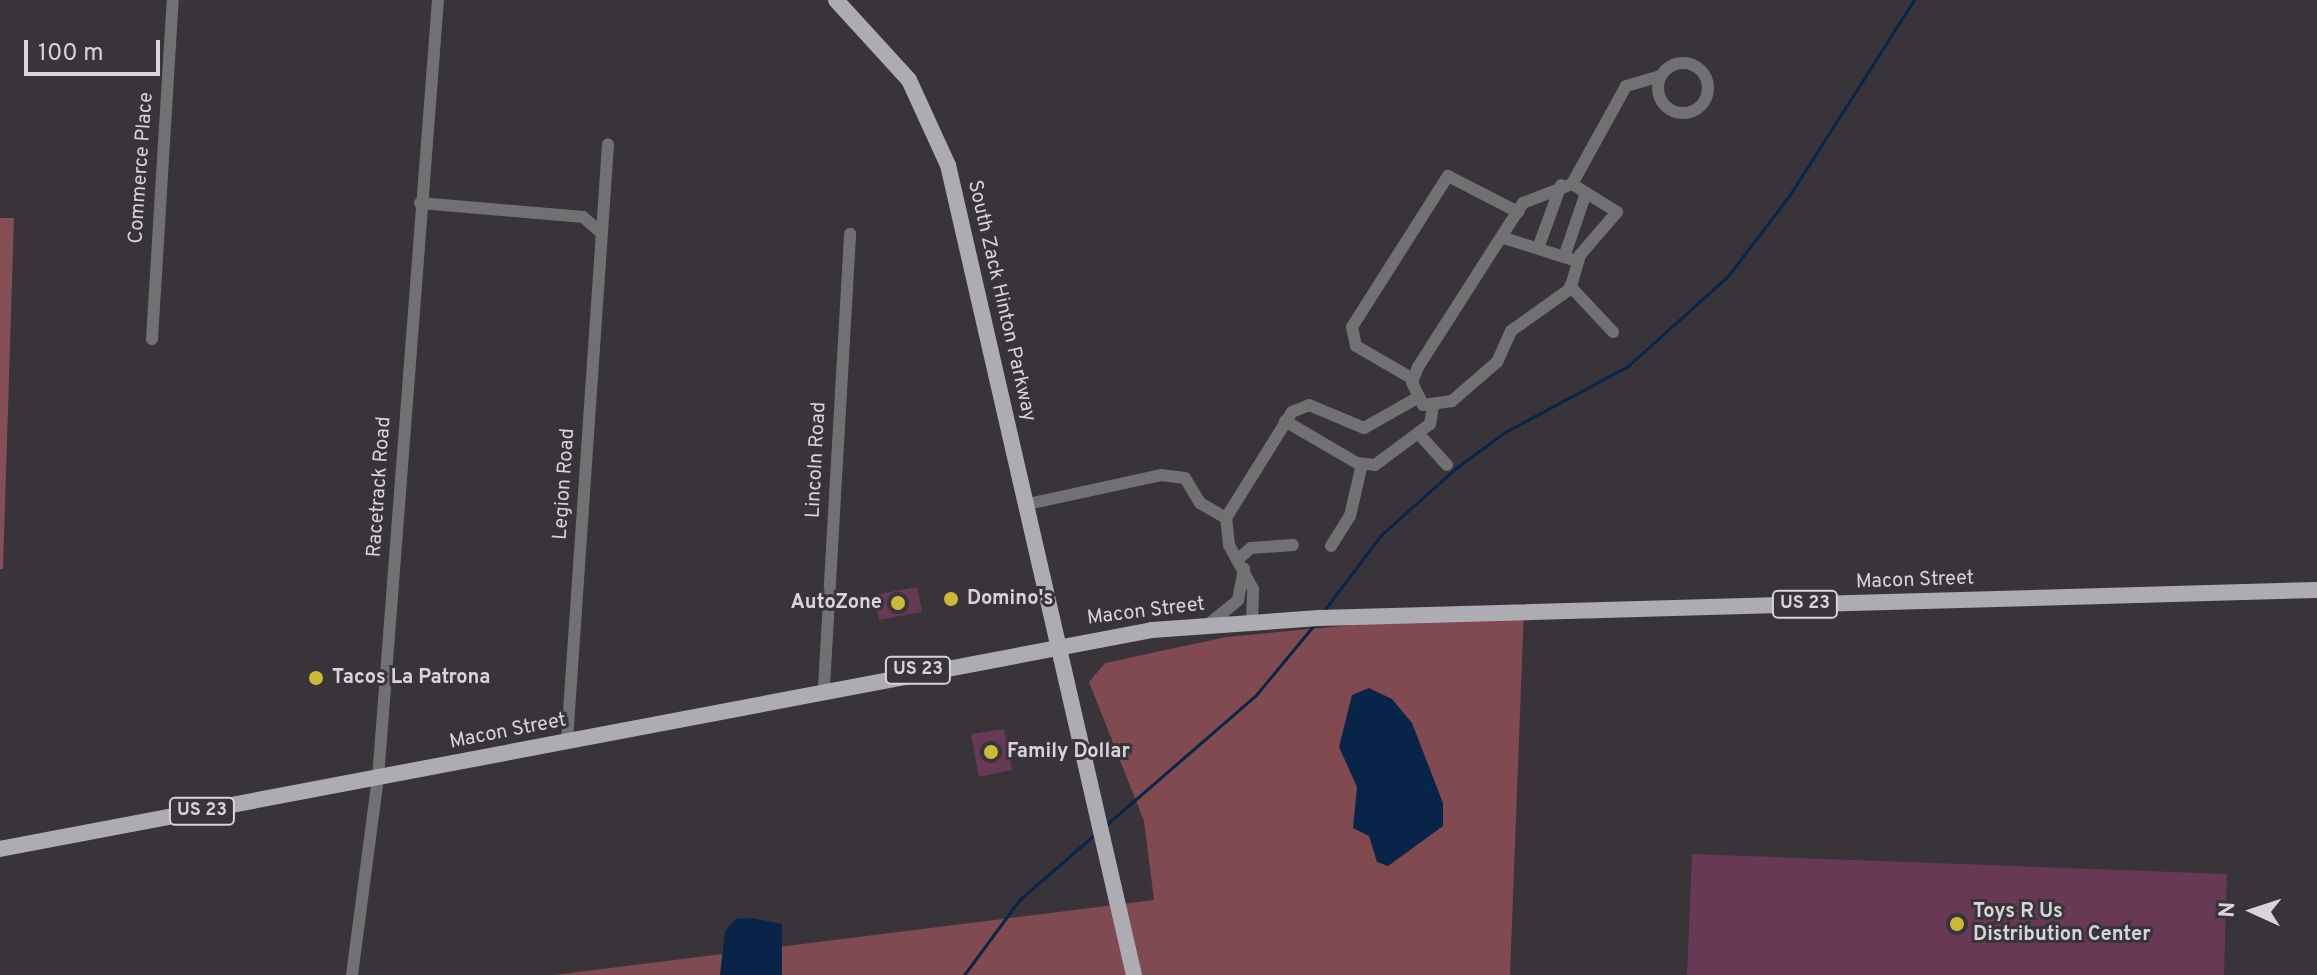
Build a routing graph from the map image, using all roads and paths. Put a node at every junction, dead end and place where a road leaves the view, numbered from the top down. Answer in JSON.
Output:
{"nodes":[{"id":1,"x":173,"y":0,"type":"edge"},
{"id":2,"x":438,"y":0,"type":"edge"},
{"id":3,"x":836,"y":0,"type":"edge"},
{"id":4,"x":1661,"y":76,"type":"junction"},
{"id":5,"x":608,"y":144,"type":"dead end"},
{"id":6,"x":1566,"y":184,"type":"junction"},
{"id":7,"x":1586,"y":193,"type":"junction"},
{"id":8,"x":420,"y":203,"type":"junction"},
{"id":9,"x":1518,"y":212,"type":"junction"},
{"id":10,"x":599,"y":231,"type":"junction"},
{"id":11,"x":850,"y":234,"type":"dead end"},
{"id":12,"x":1504,"y":238,"type":"junction"},
{"id":13,"x":1538,"y":248,"type":"junction"},
{"id":14,"x":1571,"y":259,"type":"junction"},
{"id":15,"x":1570,"y":286,"type":"junction"},
{"id":16,"x":1613,"y":332,"type":"dead end"},
{"id":17,"x":152,"y":339,"type":"dead end"},
{"id":18,"x":1413,"y":379,"type":"junction"},
{"id":19,"x":1417,"y":398,"type":"junction"},
{"id":20,"x":1433,"y":407,"type":"junction"},
{"id":21,"x":1285,"y":421,"type":"junction"},
{"id":22,"x":1418,"y":433,"type":"junction"},
{"id":23,"x":1362,"y":464,"type":"junction"},
{"id":24,"x":1447,"y":465,"type":"dead end"},
{"id":25,"x":1028,"y":504,"type":"junction"},
{"id":26,"x":1226,"y":518,"type":"junction"},
{"id":27,"x":1293,"y":545,"type":"dead end"},
{"id":28,"x":1331,"y":546,"type":"dead end"},
{"id":29,"x":1240,"y":564,"type":"junction"},
{"id":30,"x":2317,"y":590,"type":"edge"},
{"id":31,"x":1252,"y":622,"type":"junction"},
{"id":32,"x":1206,"y":625,"type":"junction"},
{"id":33,"x":1059,"y":644,"type":"junction"},
{"id":34,"x":824,"y":687,"type":"junction"},
{"id":35,"x":567,"y":740,"type":"junction"},
{"id":36,"x":378,"y":778,"type":"junction"},
{"id":37,"x":0,"y":849,"type":"edge"},
{"id":38,"x":352,"y":975,"type":"edge"},
{"id":39,"x":1134,"y":975,"type":"edge"}],
"edges":[{"from":1,"to":17,"type":"street","name":"Commerce Place"},
{"from":2,"to":8,"type":"street","name":"Racetrack Road"},
{"from":3,"to":25,"type":"main road","name":"South Zack Hinton Parkway"},
{"from":4,"to":4,"type":"street"},
{"from":4,"to":6,"type":"street"},
{"from":5,"to":10,"type":"street","name":"Legion Road"},
{"from":6,"to":7,"type":"street"},
{"from":6,"to":9,"type":"street"},
{"from":6,"to":13,"type":"street"},
{"from":7,"to":14,"type":"street"},
{"from":7,"to":14,"type":"street"},
{"from":8,"to":10,"type":"street"},
{"from":8,"to":36,"type":"street","name":"Racetrack Road"},
{"from":9,"to":12,"type":"street"},
{"from":9,"to":18,"type":"street"},
{"from":10,"to":35,"type":"street","name":"Legion Road"},
{"from":11,"to":34,"type":"street","name":"Lincoln Road"},
{"from":12,"to":13,"type":"street"},
{"from":12,"to":18,"type":"street"},
{"from":13,"to":14,"type":"street"},
{"from":14,"to":15,"type":"street"},
{"from":15,"to":16,"type":"street"},
{"from":15,"to":20,"type":"street"},
{"from":18,"to":19,"type":"street"},
{"from":19,"to":20,"type":"street"},
{"from":19,"to":21,"type":"street"},
{"from":20,"to":22,"type":"street"},
{"from":21,"to":23,"type":"street"},
{"from":21,"to":26,"type":"street"},
{"from":22,"to":23,"type":"street"},
{"from":22,"to":24,"type":"street"},
{"from":23,"to":28,"type":"street"},
{"from":25,"to":26,"type":"street"},
{"from":25,"to":33,"type":"main road","name":"South Zack Hinton Parkway"},
{"from":26,"to":29,"type":"street"},
{"from":27,"to":29,"type":"street"},
{"from":29,"to":31,"type":"street"},
{"from":29,"to":32,"type":"street"},
{"from":30,"to":31,"type":"main road","name":"Macon Street","number":"US 23"},
{"from":31,"to":32,"type":"main road","name":"Macon Street","number":"US 23"},
{"from":32,"to":33,"type":"main road","name":"Macon Street","number":"US 23"},
{"from":33,"to":34,"type":"main road","name":"Macon Street","number":"US 23"},
{"from":33,"to":39,"type":"main road","name":"South Zack Hinton Parkway"},
{"from":34,"to":35,"type":"main road","name":"Macon Street","number":"US 23"},
{"from":35,"to":36,"type":"main road","name":"Macon Street","number":"US 23"},
{"from":36,"to":37,"type":"main road","name":"Macon Street","number":"US 23"},
{"from":36,"to":38,"type":"street","name":"Racetrack Road"}]}
